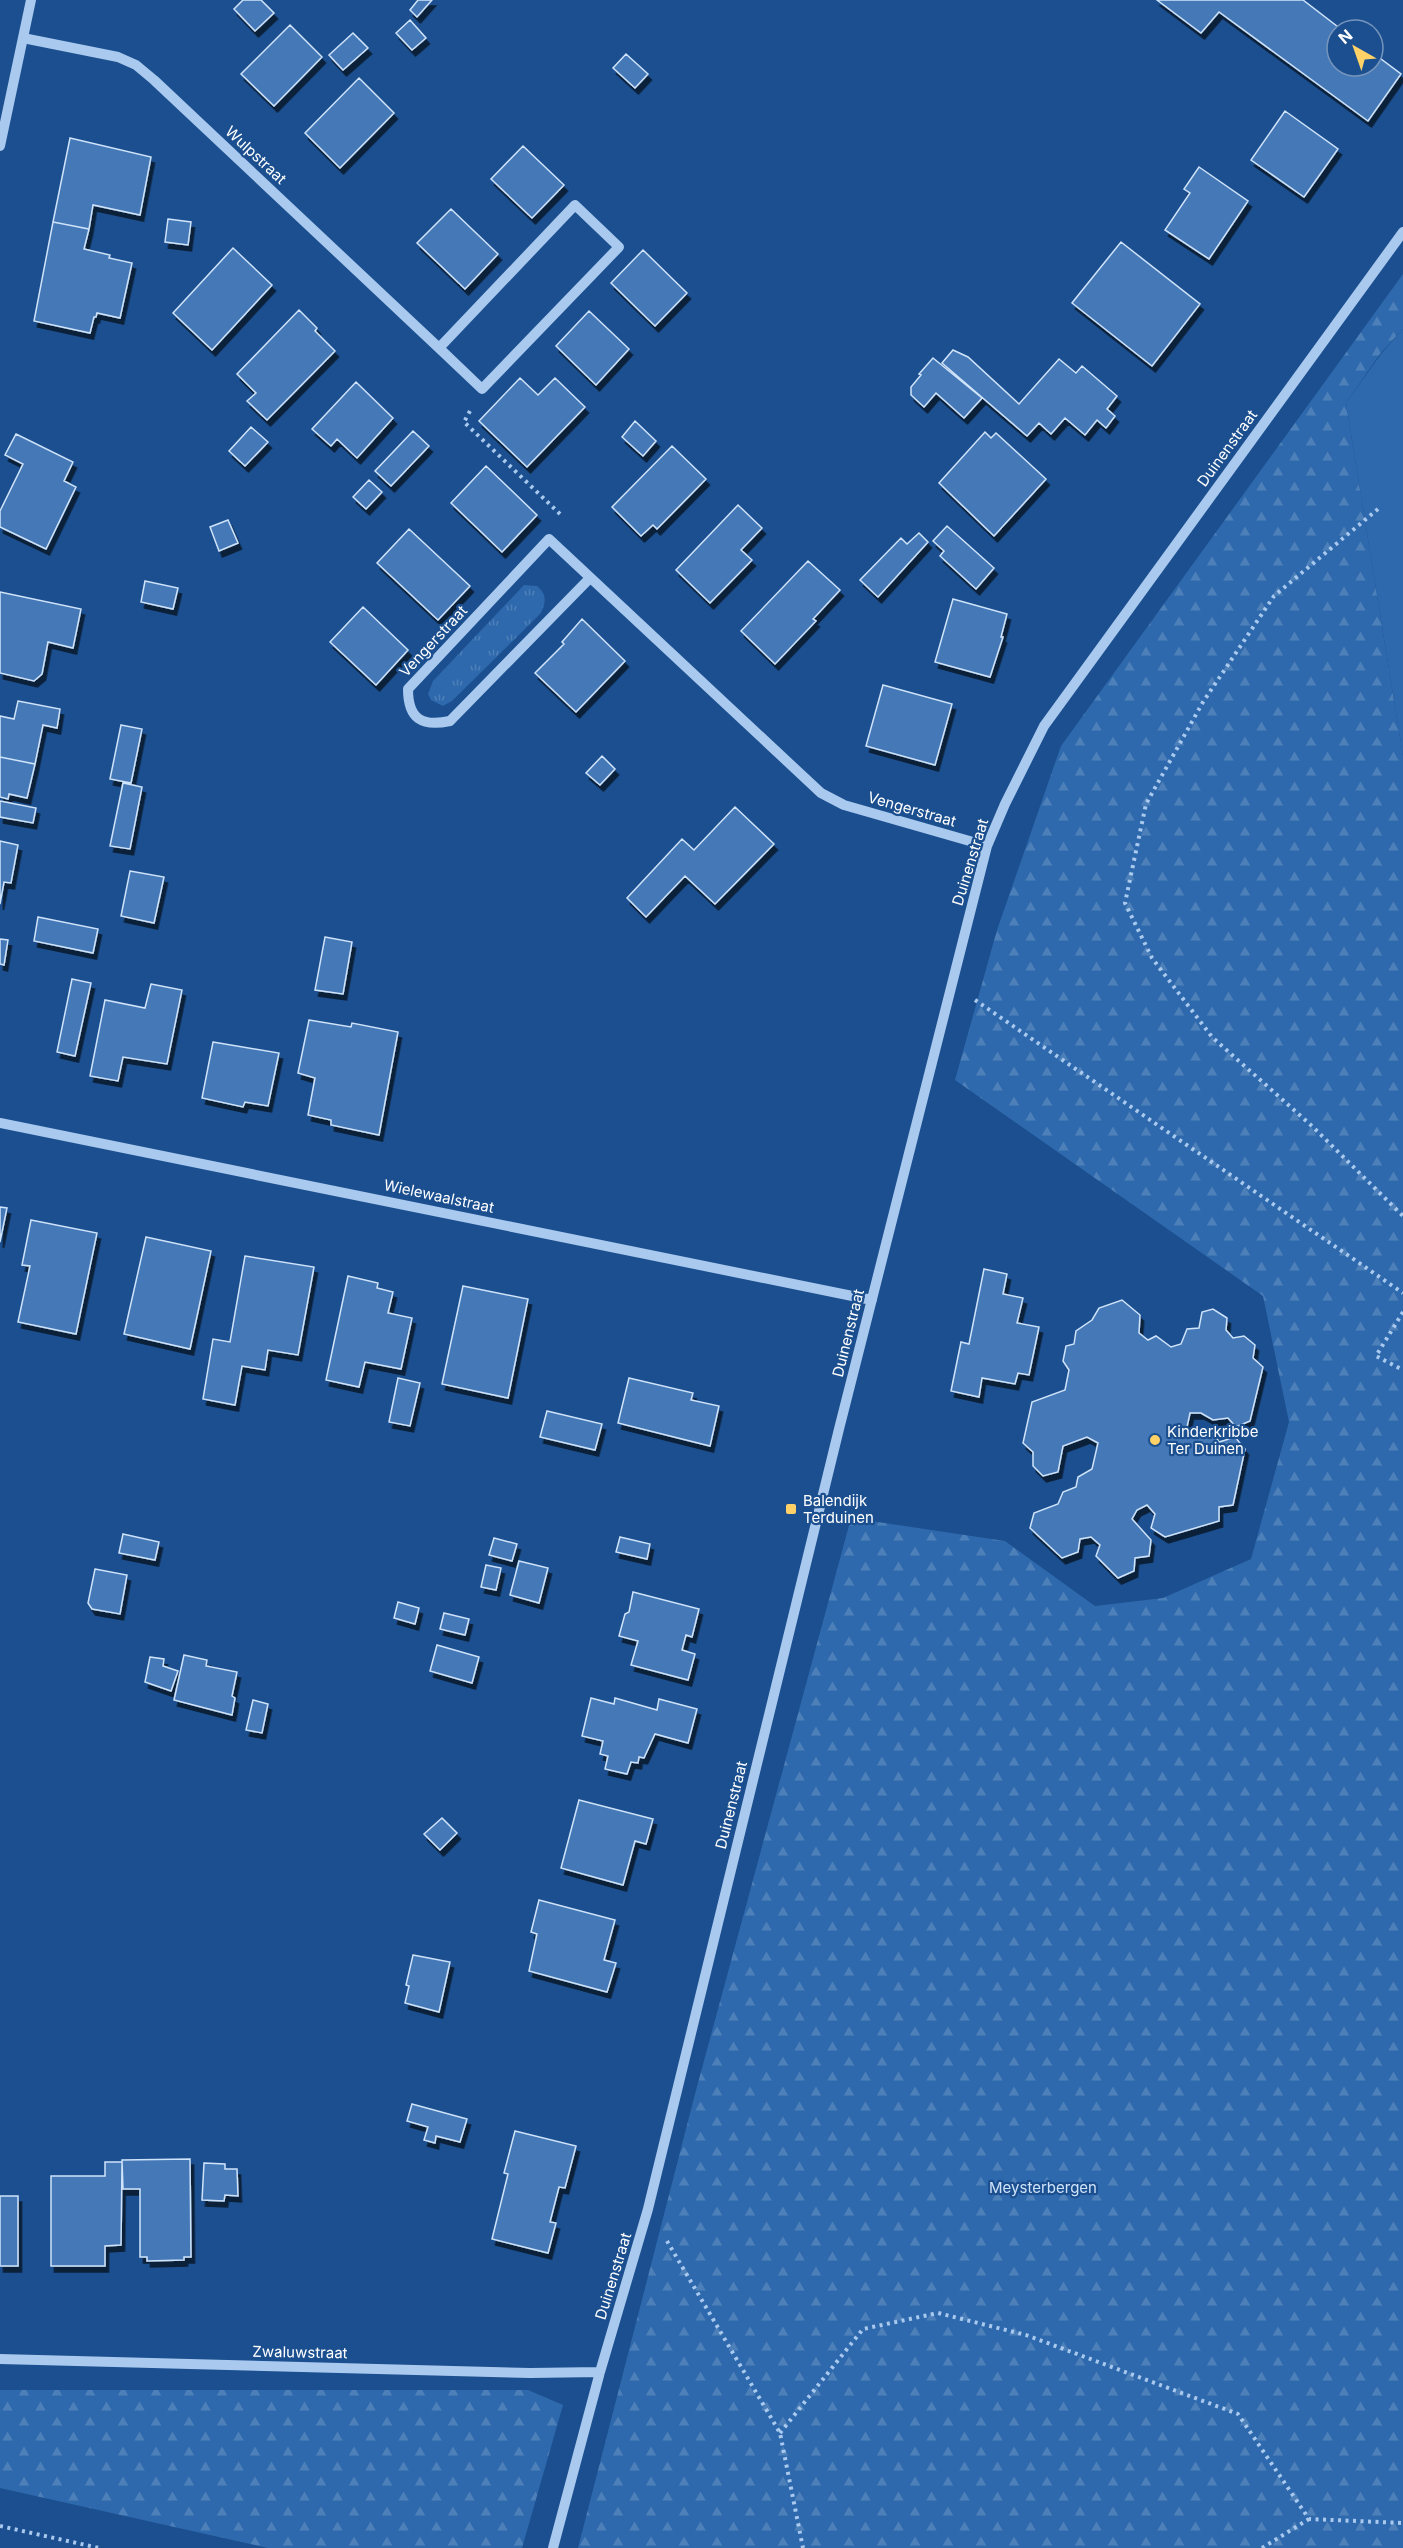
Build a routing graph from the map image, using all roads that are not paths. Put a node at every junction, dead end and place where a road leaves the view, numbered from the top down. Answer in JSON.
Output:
{"nodes":[{"id":1,"x":31,"y":0,"type":"edge"},
{"id":2,"x":23,"y":38,"type":"junction"},
{"id":3,"x":0,"y":146,"type":"edge"},
{"id":4,"x":1403,"y":232,"type":"edge"},
{"id":5,"x":439,"y":348,"type":"junction"},
{"id":6,"x":590,"y":578,"type":"junction"},
{"id":7,"x":987,"y":846,"type":"junction"},
{"id":8,"x":0,"y":1123,"type":"edge"},
{"id":9,"x":872,"y":1300,"type":"junction"},
{"id":10,"x":0,"y":2360,"type":"edge"},
{"id":11,"x":600,"y":2372,"type":"junction"},
{"id":12,"x":553,"y":2548,"type":"edge"}],
"edges":[{"from":1,"to":2,"type":"street"},
{"from":2,"to":3,"type":"street"},
{"from":2,"to":5,"type":"street","name":"Wulpstraat"},
{"from":4,"to":7,"type":"street","name":"Duinenstraat"},
{"from":5,"to":5,"type":"street","name":"Wulpstraat"},
{"from":6,"to":6,"type":"street","name":"Vengerstraat"},
{"from":6,"to":7,"type":"street","name":"Vengerstraat"},
{"from":7,"to":9,"type":"street","name":"Duinenstraat"},
{"from":8,"to":9,"type":"street","name":"Wielewaalstraat"},
{"from":9,"to":11,"type":"street","name":"Duinenstraat"},
{"from":10,"to":11,"type":"street","name":"Zwaluwstraat"},
{"from":11,"to":12,"type":"street","name":"Duinenstraat"}]}
